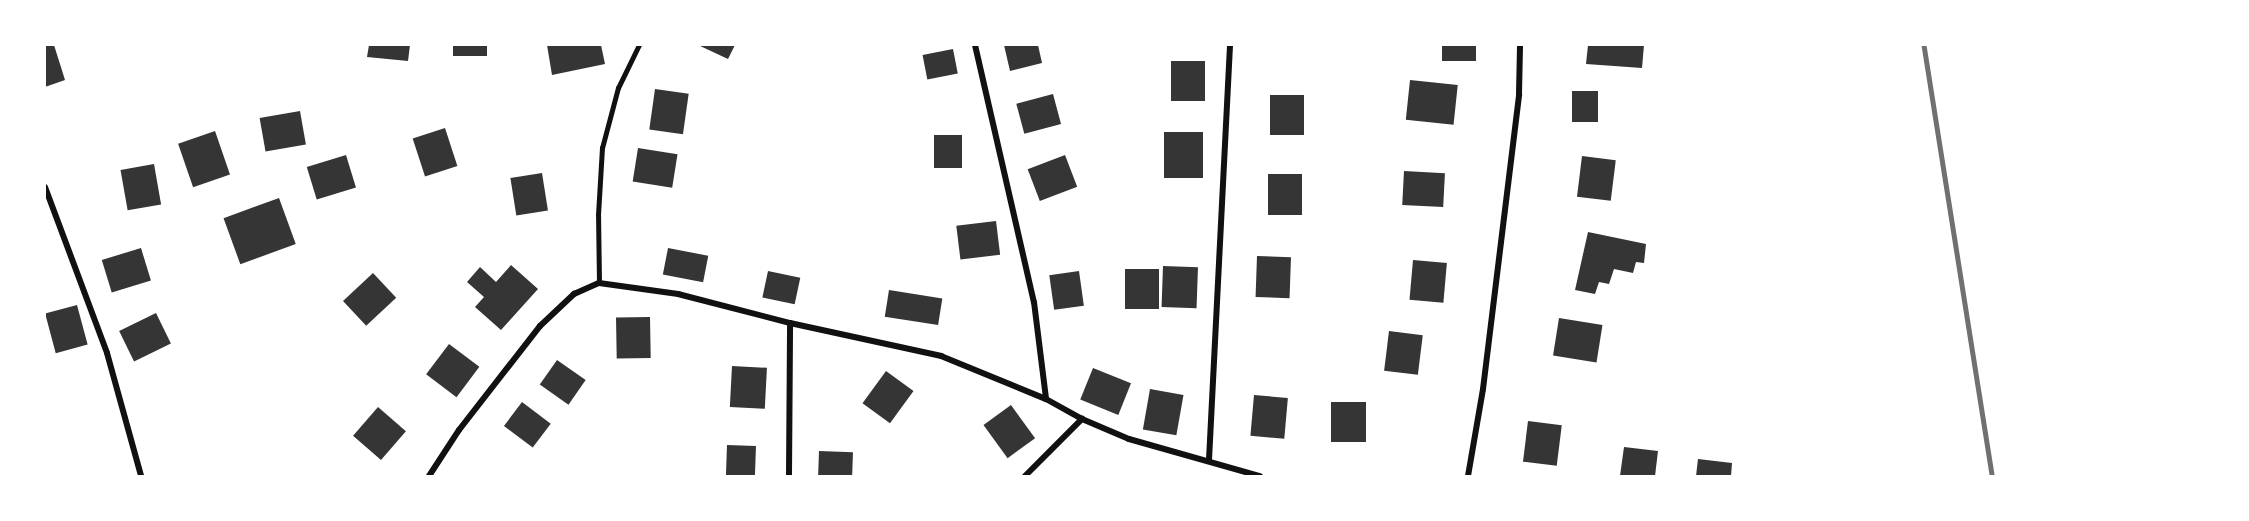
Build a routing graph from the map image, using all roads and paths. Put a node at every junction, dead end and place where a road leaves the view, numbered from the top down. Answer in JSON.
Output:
{"nodes":[{"id":1,"x":639,"y":45,"type":"edge"},
{"id":2,"x":975,"y":45,"type":"edge"},
{"id":3,"x":1230,"y":45,"type":"edge"},
{"id":4,"x":1520,"y":45,"type":"edge"},
{"id":5,"x":45,"y":187,"type":"edge"},
{"id":6,"x":599,"y":283,"type":"junction"},
{"id":7,"x":790,"y":323,"type":"junction"},
{"id":8,"x":1046,"y":399,"type":"junction"},
{"id":9,"x":1082,"y":419,"type":"junction"},
{"id":10,"x":1209,"y":460,"type":"junction"},
{"id":11,"x":141,"y":476,"type":"edge"},
{"id":12,"x":429,"y":476,"type":"edge"},
{"id":13,"x":789,"y":476,"type":"edge"},
{"id":14,"x":1025,"y":476,"type":"edge"},
{"id":15,"x":1260,"y":476,"type":"edge"},
{"id":16,"x":1468,"y":476,"type":"edge"}],
"edges":[{"from":1,"to":6,"type":"lane"},
{"from":2,"to":8,"type":"street"},
{"from":3,"to":10,"type":"street"},
{"from":4,"to":16,"type":"street"},
{"from":5,"to":11,"type":"street"},
{"from":6,"to":7,"type":"street"},
{"from":6,"to":12,"type":"street"},
{"from":7,"to":8,"type":"street"},
{"from":7,"to":13,"type":"street"},
{"from":8,"to":9,"type":"street"},
{"from":9,"to":10,"type":"street"},
{"from":9,"to":14,"type":"street"},
{"from":10,"to":15,"type":"street"}]}
